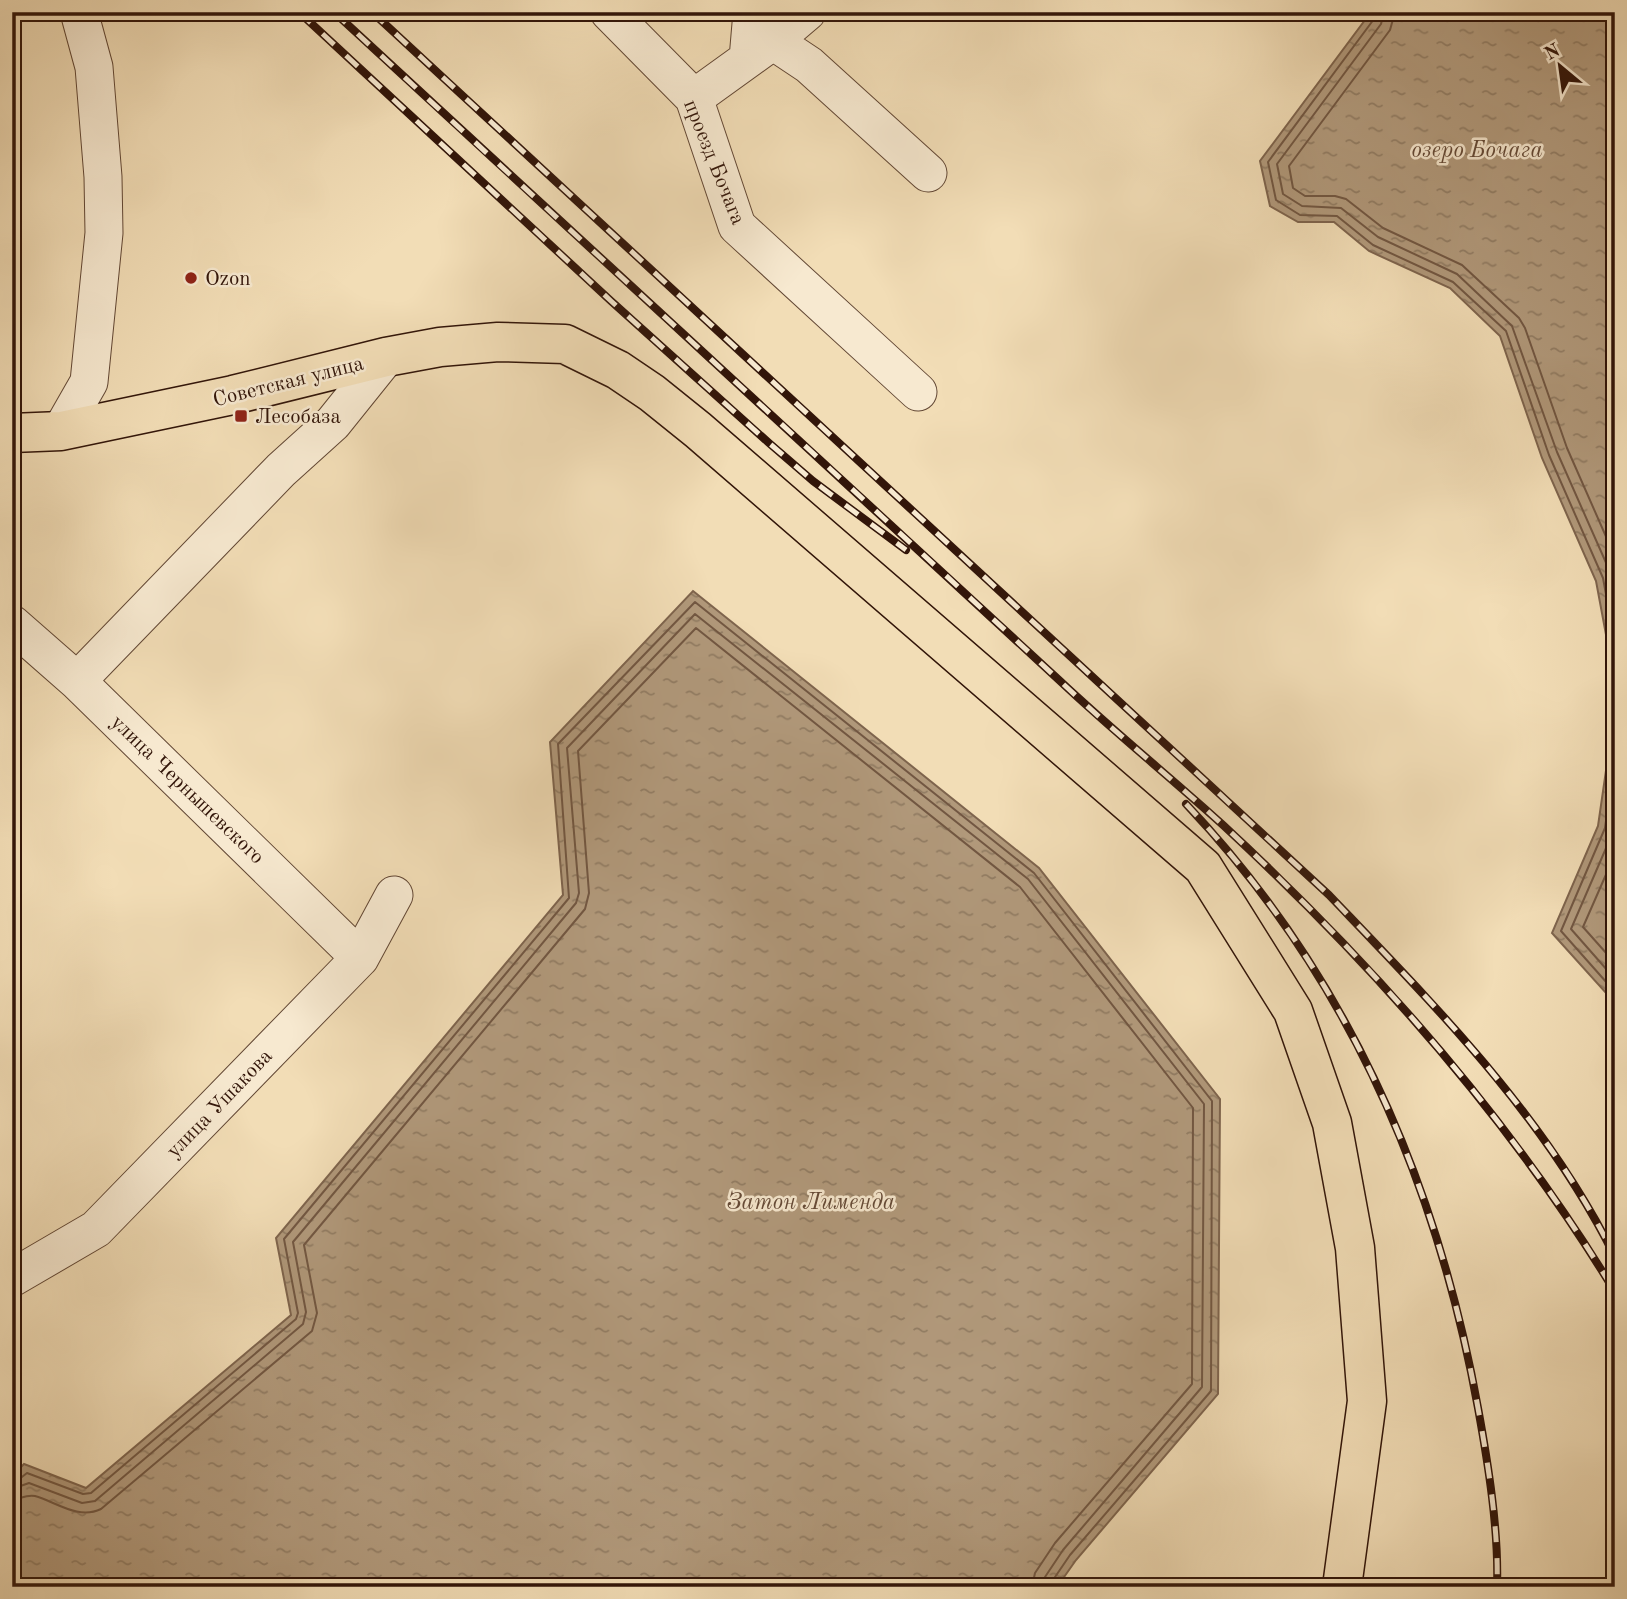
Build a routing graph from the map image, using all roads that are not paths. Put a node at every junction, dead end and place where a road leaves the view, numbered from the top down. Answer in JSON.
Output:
{"nodes":[{"id":1,"x":79,"y":12,"type":"edge"},
{"id":2,"x":609,"y":12,"type":"edge"},
{"id":3,"x":752,"y":12,"type":"edge"},
{"id":4,"x":807,"y":12,"type":"edge"},
{"id":5,"x":760,"y":50,"type":"junction"},
{"id":6,"x":694,"y":98,"type":"junction"},
{"id":7,"x":928,"y":173,"type":"dead end"},
{"id":8,"x":386,"y":357,"type":"junction"},
{"id":9,"x":918,"y":392,"type":"dead end"},
{"id":10,"x":61,"y":431,"type":"junction"},
{"id":11,"x":12,"y":433,"type":"edge"},
{"id":12,"x":12,"y":624,"type":"edge"},
{"id":13,"x":77,"y":681,"type":"junction"},
{"id":14,"x":394,"y":895,"type":"dead end"},
{"id":15,"x":360,"y":958,"type":"junction"},
{"id":16,"x":12,"y":1279,"type":"edge"},
{"id":17,"x":1342,"y":1587,"type":"edge"}],
"edges":[{"from":1,"to":10,"type":"street"},
{"from":2,"to":6,"type":"street","name":"проезд Бочага"},
{"from":3,"to":5,"type":"street"},
{"from":4,"to":5,"type":"street"},
{"from":5,"to":6,"type":"street"},
{"from":5,"to":7,"type":"street"},
{"from":6,"to":9,"type":"street","name":"проезд Бочага"},
{"from":8,"to":10,"type":"main road","name":"Советская улица"},
{"from":8,"to":13,"type":"street"},
{"from":8,"to":17,"type":"main road","name":"Советская улица"},
{"from":10,"to":11,"type":"main road","name":"Советская улица"},
{"from":12,"to":13,"type":"street","name":"улица Чернышевского"},
{"from":13,"to":15,"type":"street","name":"улица Чернышевского"},
{"from":14,"to":15,"type":"street","name":"улица Ушакова"},
{"from":15,"to":16,"type":"street","name":"улица Ушакова"}]}
